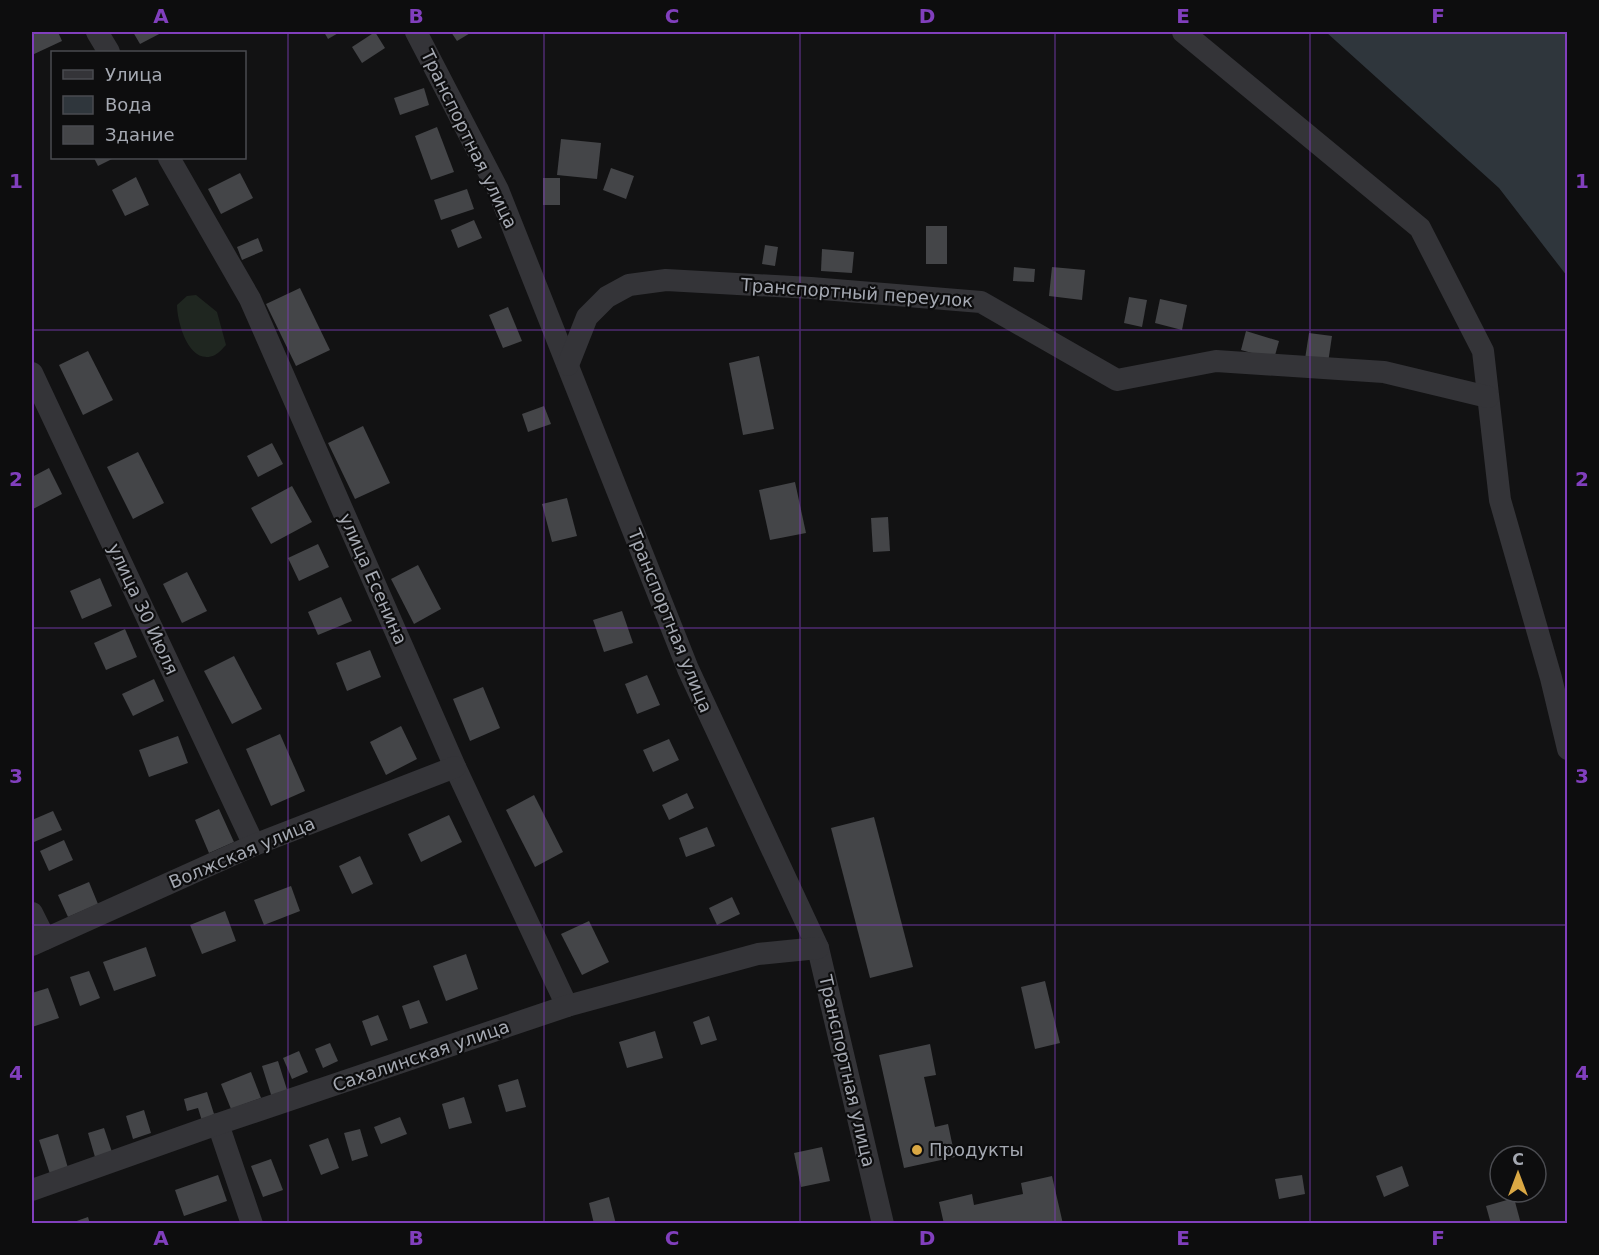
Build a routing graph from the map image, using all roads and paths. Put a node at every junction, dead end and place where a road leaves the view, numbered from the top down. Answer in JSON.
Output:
{"nodes":[{"id":1,"x":97,"y":32,"type":"edge"},
{"id":2,"x":416,"y":32,"type":"edge"},
{"id":3,"x":1183,"y":32,"type":"edge"},
{"id":4,"x":108,"y":51,"type":"edge"},
{"id":5,"x":170,"y":159,"type":"edge"},
{"id":6,"x":568,"y":365,"type":"junction"},
{"id":7,"x":32,"y":373,"type":"edge"},
{"id":8,"x":1488,"y":397,"type":"junction"},
{"id":9,"x":1568,"y":748,"type":"edge"},
{"id":10,"x":455,"y":767,"type":"junction"},
{"id":11,"x":254,"y":845,"type":"junction"},
{"id":12,"x":32,"y":914,"type":"edge"},
{"id":13,"x":38,"y":942,"type":"edge"},
{"id":14,"x":818,"y":948,"type":"junction"},
{"id":15,"x":567,"y":1006,"type":"junction"},
{"id":16,"x":218,"y":1124,"type":"junction"},
{"id":17,"x":32,"y":1190,"type":"edge"},
{"id":18,"x":252,"y":1224,"type":"edge"},
{"id":19,"x":883,"y":1224,"type":"edge"}],
"edges":[{"from":1,"to":4,"type":"street"},
{"from":2,"to":6,"type":"street","name":"Транспортная улица"},
{"from":3,"to":8,"type":"street"},
{"from":5,"to":10,"type":"street","name":"улица Есенина"},
{"from":6,"to":8,"type":"street","name":"Транспортный переулок"},
{"from":6,"to":14,"type":"street","name":"Транспортная улица"},
{"from":7,"to":11,"type":"street","name":"улица 30 Июля"},
{"from":8,"to":9,"type":"street"},
{"from":10,"to":11,"type":"street","name":"Волжская улица"},
{"from":10,"to":15,"type":"street","name":"улица Есенина"},
{"from":11,"to":13,"type":"street","name":"Волжская улица"},
{"from":12,"to":13,"type":"street"},
{"from":14,"to":15,"type":"street","name":"Сахалинская улица"},
{"from":14,"to":19,"type":"street","name":"Транспортная улица"},
{"from":15,"to":16,"type":"street","name":"Сахалинская улица"},
{"from":16,"to":17,"type":"street","name":"Сахалинская улица"},
{"from":16,"to":18,"type":"street"}]}
